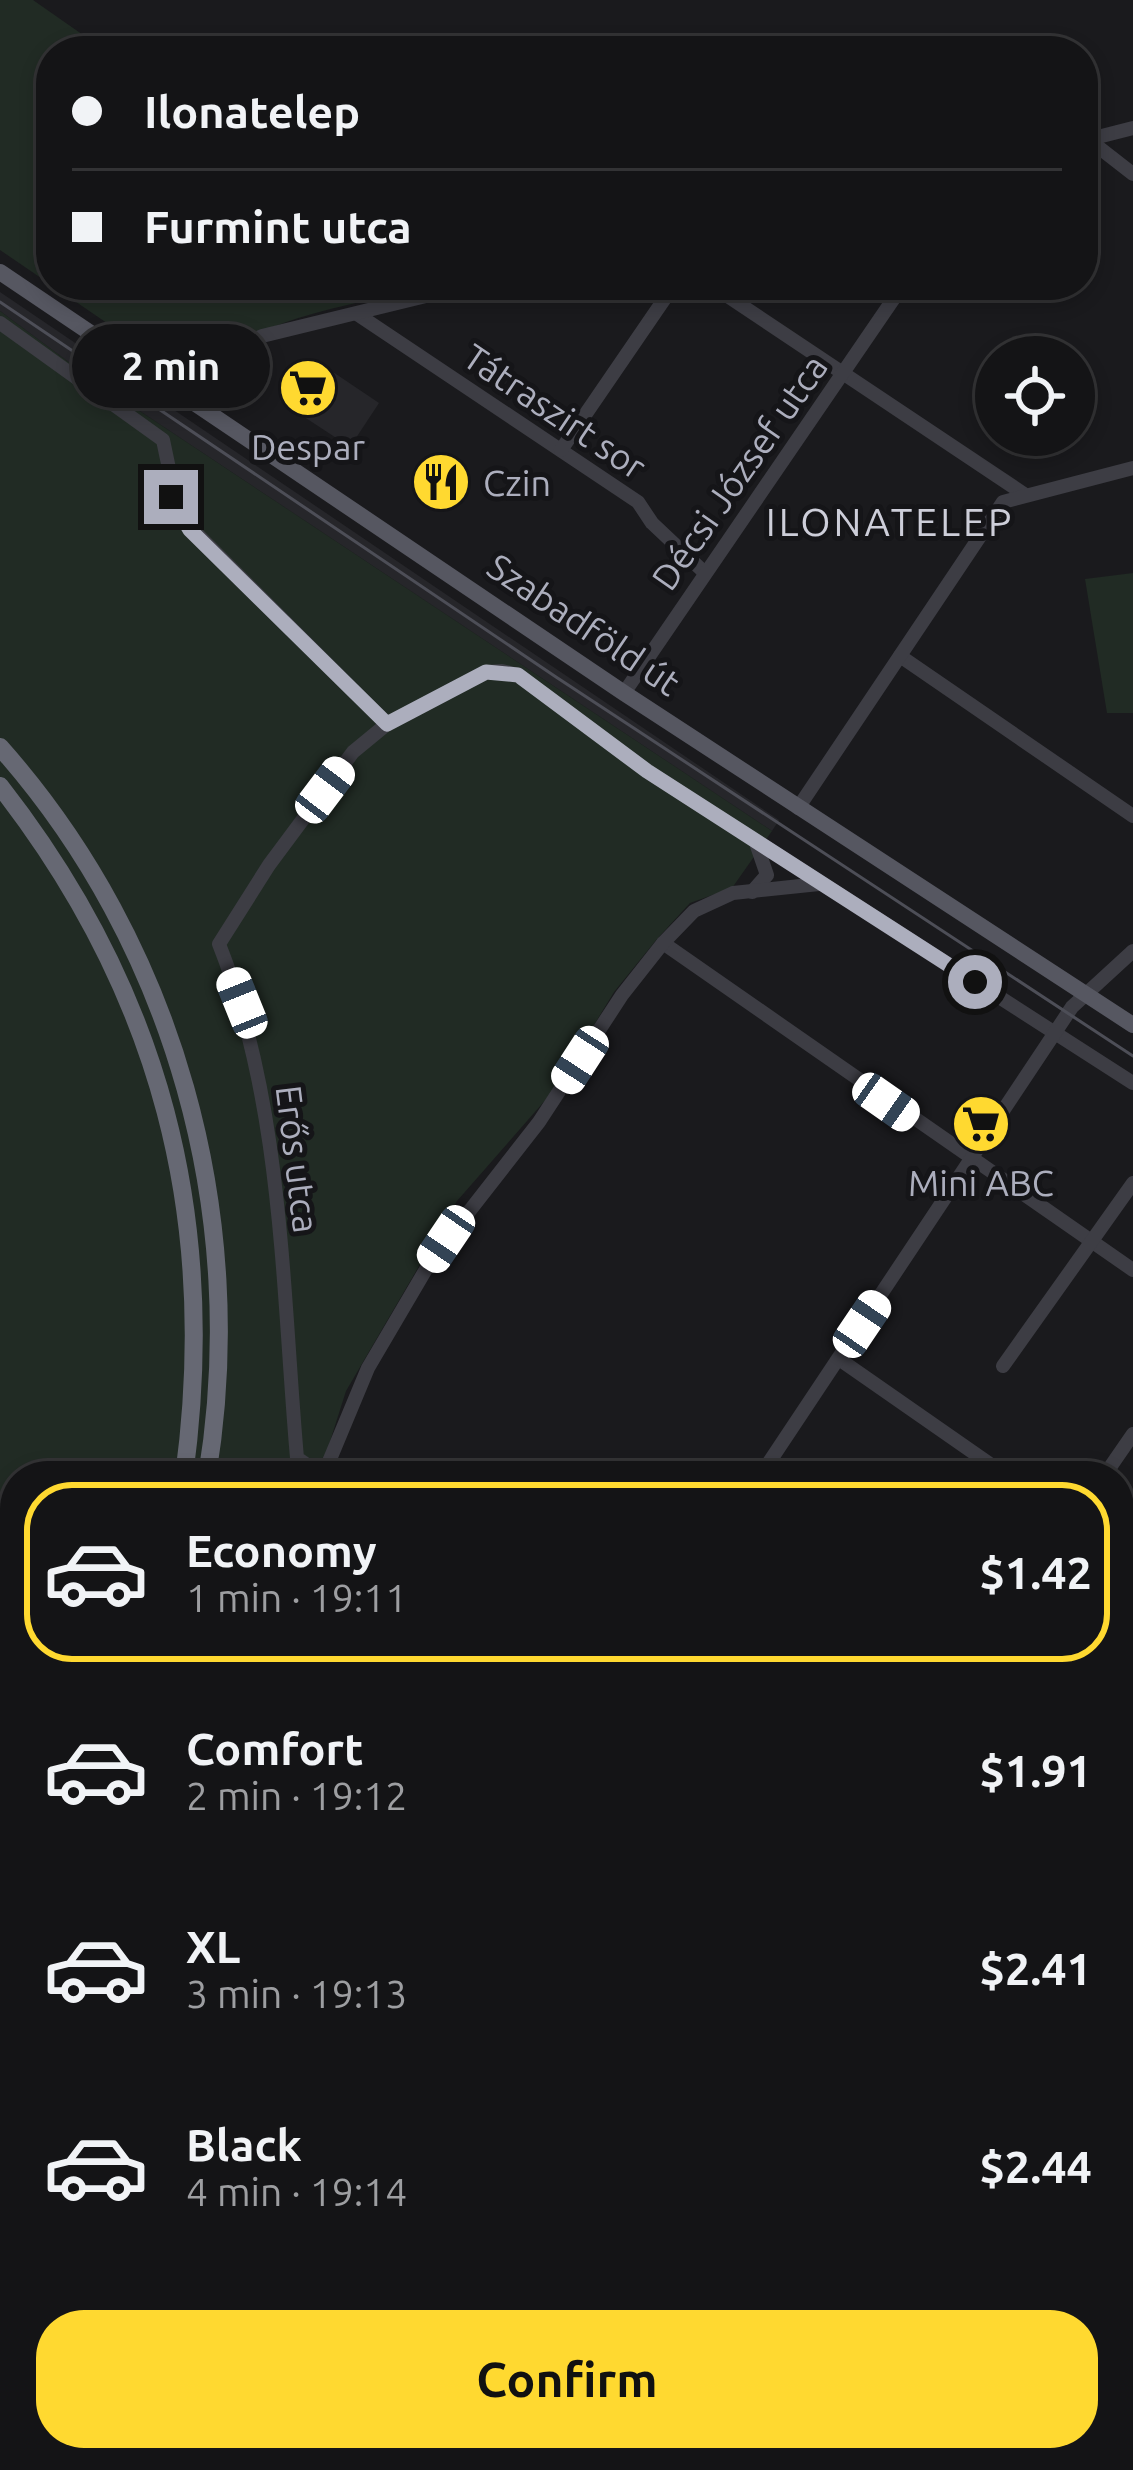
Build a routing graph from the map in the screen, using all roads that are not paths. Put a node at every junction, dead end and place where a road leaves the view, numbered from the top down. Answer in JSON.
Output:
{"nodes":[{"id":1,"x":1133,"y":128,"type":"edge"},
{"id":2,"x":1098,"y":137,"type":"edge"},
{"id":3,"x":1098,"y":149,"type":"edge"},
{"id":4,"x":1133,"y":174,"type":"edge"},
{"id":5,"x":0,"y":272,"type":"edge"},
{"id":6,"x":36,"y":296,"type":"edge"},
{"id":7,"x":42,"y":300,"type":"edge"},
{"id":8,"x":412,"y":300,"type":"edge"},
{"id":9,"x":664,"y":300,"type":"edge"},
{"id":10,"x":732,"y":300,"type":"edge"},
{"id":11,"x":893,"y":300,"type":"edge"},
{"id":12,"x":357,"y":314,"type":"junction"},
{"id":13,"x":0,"y":323,"type":"edge"},
{"id":14,"x":843,"y":374,"type":"junction"},
{"id":15,"x":192,"y":400,"type":"junction"},
{"id":16,"x":561,"y":450,"type":"junction"},
{"id":17,"x":1133,"y":468,"type":"edge"},
{"id":18,"x":1024,"y":494,"type":"junction"},
{"id":19,"x":705,"y":573,"type":"junction"},
{"id":20,"x":900,"y":656,"type":"junction"},
{"id":21,"x":624,"y":693,"type":"junction"},
{"id":22,"x":387,"y":724,"type":"junction"},
{"id":23,"x":0,"y":747,"type":"edge"},
{"id":24,"x":0,"y":786,"type":"edge"},
{"id":25,"x":798,"y":808,"type":"junction"},
{"id":26,"x":1133,"y":816,"type":"edge"},
{"id":27,"x":751,"y":838,"type":"junction"},
{"id":28,"x":824,"y":884,"type":"junction"},
{"id":29,"x":752,"y":892,"type":"junction"},
{"id":30,"x":663,"y":944,"type":"junction"},
{"id":31,"x":1133,"y":951,"type":"edge"},
{"id":32,"x":1085,"y":994,"type":"junction"},
{"id":33,"x":1133,"y":1025,"type":"edge"},
{"id":34,"x":1056,"y":1035,"type":"junction"},
{"id":35,"x":1133,"y":1083,"type":"edge"},
{"id":36,"x":972,"y":1161,"type":"junction"},
{"id":37,"x":1133,"y":1183,"type":"edge"},
{"id":38,"x":1091,"y":1242,"type":"junction"},
{"id":39,"x":1133,"y":1270,"type":"edge"},
{"id":40,"x":839,"y":1359,"type":"junction"},
{"id":41,"x":1003,"y":1366,"type":"dead end"},
{"id":42,"x":1133,"y":1434,"type":"edge"},
{"id":43,"x":297,"y":1458,"type":"junction"},
{"id":44,"x":186,"y":1461,"type":"edge"},
{"id":45,"x":208,"y":1461,"type":"edge"},
{"id":46,"x":296,"y":1461,"type":"edge"},
{"id":47,"x":301,"y":1461,"type":"edge"},
{"id":48,"x":329,"y":1461,"type":"edge"},
{"id":49,"x":770,"y":1461,"type":"edge"},
{"id":50,"x":985,"y":1461,"type":"edge"},
{"id":51,"x":1114,"y":1461,"type":"edge"}],
"edges":[{"from":1,"to":2,"type":"street"},
{"from":3,"to":4,"type":"street"},
{"from":5,"to":6,"type":"main road","name":"Szabadföld út"},
{"from":7,"to":15,"type":"main road","name":"Szabadföld út"},
{"from":8,"to":12,"type":"street"},
{"from":9,"to":16,"type":"street"},
{"from":10,"to":14,"type":"street"},
{"from":11,"to":14,"type":"street","name":"Décsi József utca"},
{"from":12,"to":15,"type":"street"},
{"from":12,"to":16,"type":"street","name":"Tátraszirt sor"},
{"from":13,"to":22,"type":"street"},
{"from":14,"to":18,"type":"street"},
{"from":14,"to":19,"type":"street","name":"Décsi József utca"},
{"from":15,"to":21,"type":"main road","name":"Szabadföld út"},
{"from":16,"to":19,"type":"street","name":"Tátraszirt sor"},
{"from":17,"to":18,"type":"street"},
{"from":18,"to":20,"type":"street"},
{"from":19,"to":21,"type":"street","name":"Décsi József utca"},
{"from":20,"to":25,"type":"street"},
{"from":20,"to":26,"type":"street"},
{"from":21,"to":25,"type":"main road","name":"Szabadföld út"},
{"from":22,"to":27,"type":"street","name":"Erős utca"},
{"from":22,"to":43,"type":"street","name":"Erős utca"},
{"from":23,"to":45,"type":"highway"},
{"from":24,"to":44,"type":"highway"},
{"from":25,"to":32,"type":"main road","name":"Szabadföld út"},
{"from":27,"to":28,"type":"street"},
{"from":27,"to":29,"type":"street"},
{"from":28,"to":29,"type":"street"},
{"from":28,"to":34,"type":"street"},
{"from":29,"to":30,"type":"street"},
{"from":30,"to":36,"type":"street"},
{"from":30,"to":48,"type":"street"},
{"from":31,"to":32,"type":"street"},
{"from":32,"to":33,"type":"main road","name":"Szabadföld út"},
{"from":32,"to":34,"type":"street"},
{"from":34,"to":35,"type":"street"},
{"from":34,"to":36,"type":"street"},
{"from":36,"to":38,"type":"street"},
{"from":36,"to":40,"type":"street"},
{"from":37,"to":38,"type":"street"},
{"from":38,"to":39,"type":"street"},
{"from":38,"to":41,"type":"street"},
{"from":40,"to":49,"type":"street"},
{"from":40,"to":50,"type":"street"},
{"from":42,"to":51,"type":"street"},
{"from":43,"to":46,"type":"street"},
{"from":43,"to":47,"type":"street"}]}
